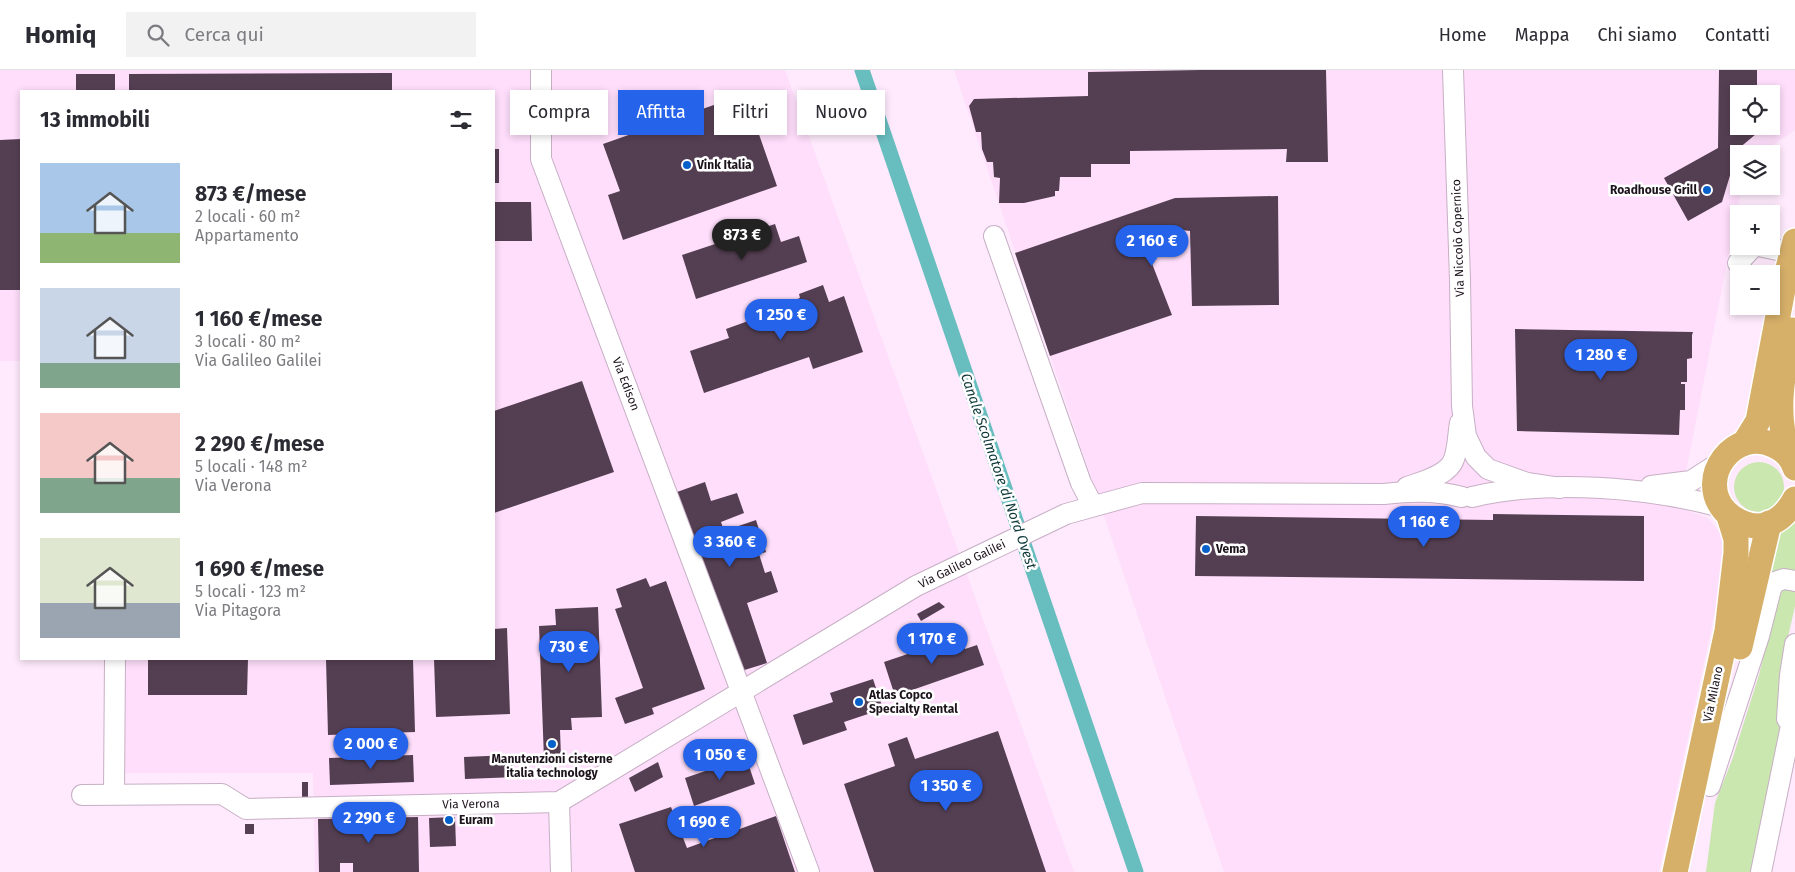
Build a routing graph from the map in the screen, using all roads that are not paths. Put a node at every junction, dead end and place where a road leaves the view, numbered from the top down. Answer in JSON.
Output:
{"nodes":[{"id":1,"x":541,"y":70,"type":"edge"},
{"id":2,"x":1453,"y":70,"type":"edge"},
{"id":3,"x":994,"y":236,"type":"dead end"},
{"id":4,"x":1780,"y":247,"type":"edge"},
{"id":5,"x":1794,"y":247,"type":"edge"},
{"id":6,"x":1746,"y":255,"type":"edge"},
{"id":7,"x":1739,"y":265,"type":"edge"},
{"id":8,"x":1780,"y":278,"type":"edge"},
{"id":9,"x":1795,"y":314,"type":"edge"},
{"id":10,"x":1773,"y":315,"type":"edge"},
{"id":11,"x":1462,"y":406,"type":"junction"},
{"id":12,"x":1745,"y":442,"type":"junction"},
{"id":13,"x":1479,"y":462,"type":"junction"},
{"id":14,"x":1719,"y":463,"type":"junction"},
{"id":15,"x":1793,"y":463,"type":"edge"},
{"id":16,"x":1451,"y":465,"type":"junction"},
{"id":17,"x":1560,"y":488,"type":"junction"},
{"id":18,"x":1630,"y":490,"type":"junction"},
{"id":19,"x":1384,"y":494,"type":"junction"},
{"id":20,"x":1467,"y":497,"type":"junction"},
{"id":21,"x":1093,"y":506,"type":"junction"},
{"id":22,"x":1787,"y":511,"type":"edge"},
{"id":23,"x":1725,"y":512,"type":"junction"},
{"id":24,"x":1795,"y":582,"type":"edge"},
{"id":25,"x":1795,"y":644,"type":"edge"},
{"id":26,"x":115,"y":660,"type":"edge"},
{"id":27,"x":742,"y":693,"type":"junction"},
{"id":28,"x":1795,"y":706,"type":"edge"},
{"id":29,"x":1788,"y":739,"type":"junction"},
{"id":30,"x":1710,"y":786,"type":"junction"},
{"id":31,"x":114,"y":794,"type":"junction"},
{"id":32,"x":82,"y":795,"type":"dead end"},
{"id":33,"x":559,"y":802,"type":"junction"},
{"id":34,"x":561,"y":872,"type":"edge"},
{"id":35,"x":809,"y":872,"type":"edge"},
{"id":36,"x":1675,"y":872,"type":"edge"},
{"id":37,"x":1691,"y":872,"type":"edge"},
{"id":38,"x":1760,"y":872,"type":"edge"}],
"edges":[{"from":1,"to":27,"type":"street","name":"Via Edison"},
{"from":2,"to":11,"type":"street","name":"Via Niccolò Copernico"},
{"from":3,"to":21,"type":"street"},
{"from":4,"to":5,"type":"street"},
{"from":5,"to":8,"type":"main road"},
{"from":6,"to":7,"type":"street"},
{"from":9,"to":15,"type":"main road"},
{"from":10,"to":12,"type":"main road"},
{"from":11,"to":13,"type":"street","name":"Via Niccolò Copernico"},
{"from":11,"to":16,"type":"street","name":"Via Niccolò Copernico"},
{"from":12,"to":14,"type":"main road"},
{"from":12,"to":15,"type":"main road"},
{"from":13,"to":16,"type":"street"},
{"from":13,"to":17,"type":"street","name":"Via Galileo Galilei"},
{"from":13,"to":20,"type":"street"},
{"from":14,"to":18,"type":"street","name":"Via Galileo Galilei"},
{"from":14,"to":23,"type":"main road","name":"Via Milano"},
{"from":16,"to":19,"type":"street","name":"Via Galileo Galilei"},
{"from":16,"to":20,"type":"street"},
{"from":17,"to":18,"type":"street","name":"Via Galileo Galilei"},
{"from":17,"to":20,"type":"street","name":"Via Galileo Galilei"},
{"from":18,"to":23,"type":"street","name":"Via Galileo Galilei"},
{"from":19,"to":20,"type":"street","name":"Via Galileo Galilei"},
{"from":19,"to":21,"type":"street","name":"Via Galileo Galilei"},
{"from":21,"to":27,"type":"street","name":"Via Galileo Galilei"},
{"from":22,"to":23,"type":"main road"},
{"from":22,"to":30,"type":"main road","name":"Via Milano"},
{"from":23,"to":36,"type":"main road","name":"Via Milano"},
{"from":24,"to":30,"type":"street"},
{"from":25,"to":29,"type":"street"},
{"from":26,"to":31,"type":"street"},
{"from":27,"to":33,"type":"street","name":"Via Verona"},
{"from":27,"to":35,"type":"street","name":"Via Edison"},
{"from":28,"to":29,"type":"street"},
{"from":29,"to":38,"type":"street"},
{"from":30,"to":37,"type":"main road","name":"Via Milano"},
{"from":31,"to":32,"type":"street","name":"Via Verona"},
{"from":31,"to":33,"type":"street","name":"Via Verona"},
{"from":33,"to":34,"type":"street"}]}
